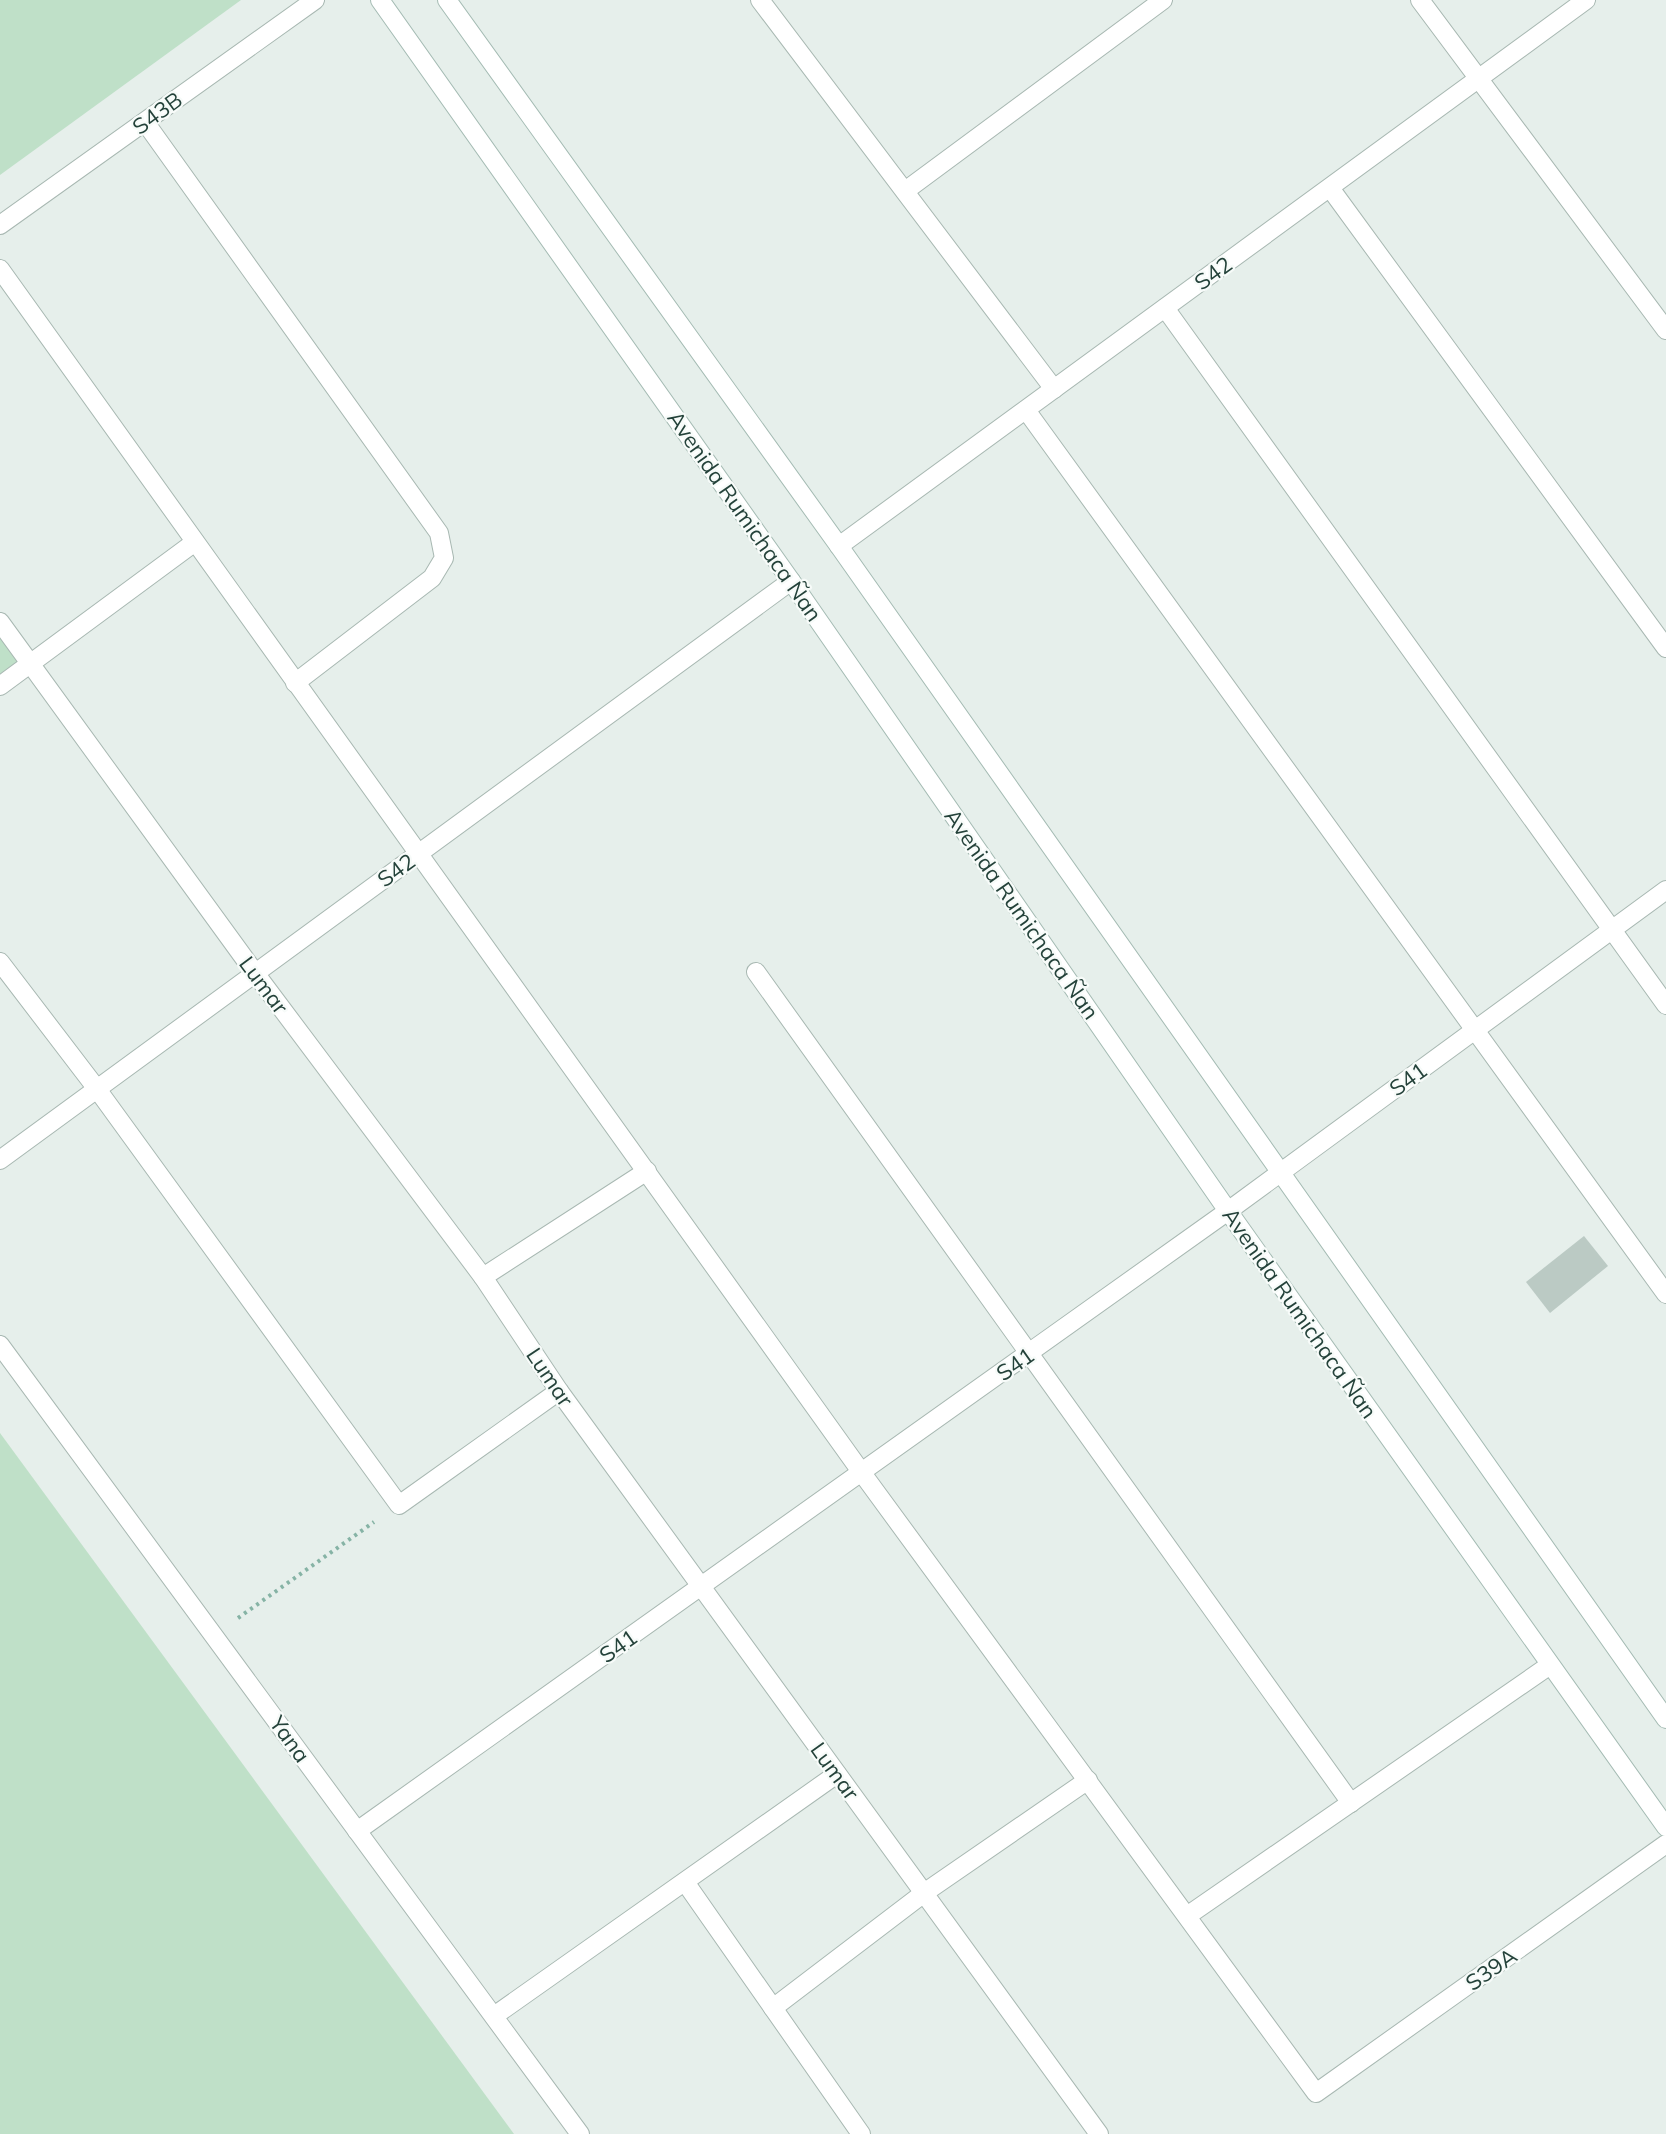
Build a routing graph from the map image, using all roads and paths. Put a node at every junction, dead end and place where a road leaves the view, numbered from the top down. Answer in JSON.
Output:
{"nodes":[{"id":1,"x":315,"y":0,"type":"edge"},
{"id":2,"x":380,"y":0,"type":"edge"},
{"id":3,"x":447,"y":0,"type":"edge"},
{"id":4,"x":760,"y":0,"type":"edge"},
{"id":5,"x":1163,"y":0,"type":"edge"},
{"id":6,"x":1420,"y":0,"type":"edge"},
{"id":7,"x":1586,"y":0,"type":"edge"},
{"id":8,"x":1479,"y":78,"type":"junction"},
{"id":9,"x":145,"y":122,"type":"junction"},
{"id":10,"x":1330,"y":188,"type":"junction"},
{"id":11,"x":905,"y":191,"type":"junction"},
{"id":12,"x":0,"y":225,"type":"edge"},
{"id":13,"x":0,"y":269,"type":"edge"},
{"id":14,"x":1165,"y":308,"type":"junction"},
{"id":15,"x":1666,"y":330,"type":"edge"},
{"id":16,"x":1054,"y":389,"type":"junction"},
{"id":17,"x":1026,"y":410,"type":"junction"},
{"id":18,"x":195,"y":542,"type":"junction"},
{"id":19,"x":839,"y":546,"type":"junction"},
{"id":20,"x":791,"y":581,"type":"junction"},
{"id":21,"x":0,"y":622,"type":"edge"},
{"id":22,"x":1666,"y":648,"type":"edge"},
{"id":23,"x":31,"y":664,"type":"junction"},
{"id":24,"x":296,"y":683,"type":"junction"},
{"id":25,"x":0,"y":686,"type":"edge"},
{"id":26,"x":418,"y":854,"type":"junction"},
{"id":27,"x":1666,"y":890,"type":"edge"},
{"id":28,"x":1612,"y":929,"type":"junction"},
{"id":29,"x":0,"y":962,"type":"edge"},
{"id":30,"x":756,"y":972,"type":"dead end"},
{"id":31,"x":255,"y":973,"type":"junction"},
{"id":32,"x":1666,"y":1005,"type":"edge"},
{"id":33,"x":1474,"y":1031,"type":"junction"},
{"id":34,"x":97,"y":1089,"type":"junction"},
{"id":35,"x":0,"y":1160,"type":"edge"},
{"id":36,"x":647,"y":1171,"type":"junction"},
{"id":37,"x":1281,"y":1173,"type":"junction"},
{"id":38,"x":1228,"y":1211,"type":"junction"},
{"id":39,"x":483,"y":1277,"type":"junction"},
{"id":40,"x":1666,"y":1294,"type":"edge"},
{"id":41,"x":0,"y":1345,"type":"edge"},
{"id":42,"x":1030,"y":1354,"type":"junction"},
{"id":43,"x":559,"y":1391,"type":"junction"},
{"id":44,"x":862,"y":1473,"type":"junction"},
{"id":45,"x":399,"y":1505,"type":"junction"},
{"id":46,"x":702,"y":1587,"type":"junction"},
{"id":47,"x":213,"y":1635,"type":"junction"},
{"id":48,"x":1550,"y":1665,"type":"junction"},
{"id":49,"x":1666,"y":1719,"type":"edge"},
{"id":50,"x":837,"y":1774,"type":"junction"},
{"id":51,"x":1088,"y":1780,"type":"junction"},
{"id":52,"x":1351,"y":1803,"type":"junction"},
{"id":53,"x":1666,"y":1827,"type":"edge"},
{"id":54,"x":357,"y":1831,"type":"junction"},
{"id":55,"x":1666,"y":1844,"type":"edge"},
{"id":56,"x":685,"y":1882,"type":"junction"},
{"id":57,"x":924,"y":1893,"type":"junction"},
{"id":58,"x":1187,"y":1916,"type":"junction"},
{"id":59,"x":773,"y":2008,"type":"junction"},
{"id":60,"x":494,"y":2016,"type":"junction"},
{"id":61,"x":580,"y":2134,"type":"edge"},
{"id":62,"x":861,"y":2134,"type":"edge"},
{"id":63,"x":1099,"y":2134,"type":"edge"}],
"edges":[{"from":1,"to":9,"type":"street","name":"S43B"},
{"from":2,"to":20,"type":"street","name":"Avenida Rumichaca Ñan"},
{"from":3,"to":19,"type":"street"},
{"from":4,"to":11,"type":"street"},
{"from":5,"to":11,"type":"street"},
{"from":6,"to":8,"type":"street"},
{"from":7,"to":8,"type":"street","name":"S42"},
{"from":8,"to":10,"type":"street","name":"S42"},
{"from":8,"to":15,"type":"street"},
{"from":9,"to":12,"type":"street","name":"S43B"},
{"from":9,"to":24,"type":"street"},
{"from":10,"to":14,"type":"street","name":"S42"},
{"from":10,"to":22,"type":"street"},
{"from":11,"to":16,"type":"street"},
{"from":13,"to":18,"type":"street"},
{"from":14,"to":16,"type":"street","name":"S42"},
{"from":14,"to":28,"type":"street"},
{"from":16,"to":17,"type":"street","name":"S42"},
{"from":17,"to":19,"type":"street","name":"S42"},
{"from":17,"to":33,"type":"street"},
{"from":18,"to":23,"type":"street"},
{"from":18,"to":24,"type":"street"},
{"from":19,"to":37,"type":"street"},
{"from":20,"to":26,"type":"street","name":"S42"},
{"from":20,"to":38,"type":"street","name":"Avenida Rumichaca Ñan"},
{"from":21,"to":23,"type":"street","name":"Lumar"},
{"from":23,"to":25,"type":"street"},
{"from":23,"to":31,"type":"street","name":"Lumar"},
{"from":24,"to":26,"type":"street"},
{"from":26,"to":31,"type":"street","name":"S42"},
{"from":26,"to":36,"type":"street"},
{"from":27,"to":28,"type":"street","name":"S41"},
{"from":28,"to":32,"type":"street"},
{"from":28,"to":33,"type":"street","name":"S41"},
{"from":29,"to":34,"type":"street"},
{"from":30,"to":42,"type":"street"},
{"from":31,"to":34,"type":"street","name":"S42"},
{"from":31,"to":39,"type":"street","name":"Lumar"},
{"from":33,"to":37,"type":"street","name":"S41"},
{"from":33,"to":40,"type":"street"},
{"from":34,"to":35,"type":"street","name":"S42"},
{"from":34,"to":45,"type":"street"},
{"from":36,"to":39,"type":"street"},
{"from":36,"to":44,"type":"street"},
{"from":37,"to":38,"type":"street","name":"S41"},
{"from":37,"to":49,"type":"street"},
{"from":38,"to":42,"type":"street","name":"S41"},
{"from":38,"to":48,"type":"street","name":"Avenida Rumichaca Ñan"},
{"from":39,"to":43,"type":"street","name":"Lumar"},
{"from":41,"to":47,"type":"street","name":"Yana"},
{"from":42,"to":44,"type":"street","name":"S41"},
{"from":42,"to":52,"type":"street"},
{"from":43,"to":45,"type":"street"},
{"from":43,"to":46,"type":"street","name":"Lumar"},
{"from":44,"to":46,"type":"street","name":"S41"},
{"from":44,"to":51,"type":"street"},
{"from":45,"to":47,"type":"path"},
{"from":46,"to":50,"type":"street","name":"Lumar"},
{"from":46,"to":54,"type":"street","name":"S41"},
{"from":47,"to":54,"type":"street","name":"Yana"},
{"from":48,"to":52,"type":"street"},
{"from":48,"to":53,"type":"street","name":"Avenida Rumichaca Ñan"},
{"from":50,"to":56,"type":"street"},
{"from":50,"to":57,"type":"street","name":"Lumar"},
{"from":51,"to":57,"type":"street"},
{"from":51,"to":58,"type":"street"},
{"from":52,"to":58,"type":"street"},
{"from":54,"to":60,"type":"street","name":"Yana"},
{"from":55,"to":58,"type":"street","name":"S39A"},
{"from":56,"to":59,"type":"street"},
{"from":56,"to":60,"type":"street"},
{"from":57,"to":59,"type":"street"},
{"from":57,"to":63,"type":"street","name":"Lumar"},
{"from":59,"to":62,"type":"street"},
{"from":60,"to":61,"type":"street","name":"Yana"}]}
